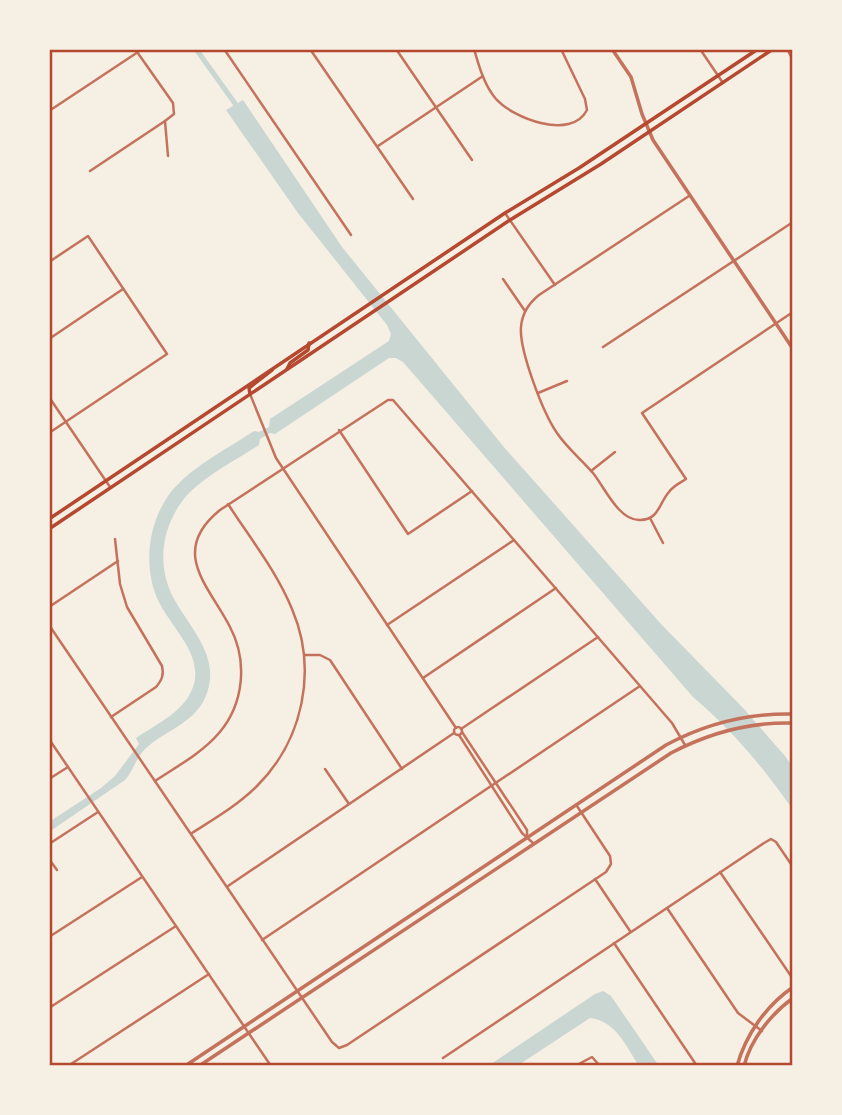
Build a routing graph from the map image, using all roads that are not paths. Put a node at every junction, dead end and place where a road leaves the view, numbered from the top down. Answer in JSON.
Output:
{"nodes":[{"id":1,"x":225,"y":49,"type":"edge"},
{"id":2,"x":310,"y":49,"type":"edge"},
{"id":3,"x":396,"y":49,"type":"edge"},
{"id":4,"x":474,"y":49,"type":"edge"},
{"id":5,"x":561,"y":49,"type":"edge"},
{"id":6,"x":612,"y":49,"type":"edge"},
{"id":7,"x":699,"y":49,"type":"edge"},
{"id":8,"x":758,"y":49,"type":"edge"},
{"id":9,"x":771,"y":49,"type":"edge"},
{"id":10,"x":787,"y":49,"type":"edge"},
{"id":11,"x":136,"y":51,"type":"edge"},
{"id":12,"x":793,"y":60,"type":"edge"},
{"id":13,"x":482,"y":76,"type":"junction"},
{"id":14,"x":718,"y":76,"type":"junction"},
{"id":15,"x":723,"y":83,"type":"junction"},
{"id":16,"x":436,"y":107,"type":"junction"},
{"id":17,"x":49,"y":111,"type":"edge"},
{"id":18,"x":165,"y":121,"type":"junction"},
{"id":19,"x":645,"y":123,"type":"junction"},
{"id":20,"x":649,"y":132,"type":"junction"},
{"id":21,"x":377,"y":146,"type":"junction"},
{"id":22,"x":168,"y":156,"type":"dead end"},
{"id":23,"x":472,"y":160,"type":"dead end"},
{"id":24,"x":90,"y":171,"type":"dead end"},
{"id":25,"x":689,"y":196,"type":"junction"},
{"id":26,"x":413,"y":199,"type":"dead end"},
{"id":27,"x":505,"y":213,"type":"junction"},
{"id":28,"x":510,"y":220,"type":"junction"},
{"id":29,"x":793,"y":222,"type":"edge"},
{"id":30,"x":351,"y":235,"type":"dead end"},
{"id":31,"x":733,"y":261,"type":"junction"},
{"id":32,"x":49,"y":262,"type":"edge"},
{"id":33,"x":503,"y":279,"type":"dead end"},
{"id":34,"x":555,"y":285,"type":"junction"},
{"id":35,"x":123,"y":289,"type":"junction"},
{"id":36,"x":525,"y":311,"type":"junction"},
{"id":37,"x":793,"y":312,"type":"edge"},
{"id":38,"x":776,"y":324,"type":"junction"},
{"id":39,"x":49,"y":339,"type":"edge"},
{"id":40,"x":309,"y":343,"type":"junction"},
{"id":41,"x":603,"y":347,"type":"dead end"},
{"id":42,"x":793,"y":349,"type":"edge"},
{"id":43,"x":274,"y":367,"type":"junction"},
{"id":44,"x":287,"y":370,"type":"junction"},
{"id":45,"x":567,"y":381,"type":"dead end"},
{"id":46,"x":538,"y":393,"type":"junction"},
{"id":47,"x":250,"y":394,"type":"junction"},
{"id":48,"x":49,"y":397,"type":"edge"},
{"id":49,"x":66,"y":421,"type":"junction"},
{"id":50,"x":339,"y":430,"type":"junction"},
{"id":51,"x":49,"y":433,"type":"edge"},
{"id":52,"x":614,"y":452,"type":"dead end"},
{"id":53,"x":283,"y":468,"type":"junction"},
{"id":54,"x":591,"y":471,"type":"junction"},
{"id":55,"x":106,"y":481,"type":"junction"},
{"id":56,"x":111,"y":488,"type":"junction"},
{"id":57,"x":472,"y":491,"type":"junction"},
{"id":58,"x":228,"y":505,"type":"junction"},
{"id":59,"x":650,"y":518,"type":"junction"},
{"id":60,"x":49,"y":519,"type":"edge"},
{"id":61,"x":49,"y":529,"type":"edge"},
{"id":62,"x":115,"y":539,"type":"dead end"},
{"id":63,"x":514,"y":540,"type":"junction"},
{"id":64,"x":663,"y":543,"type":"dead end"},
{"id":65,"x":118,"y":561,"type":"junction"},
{"id":66,"x":556,"y":588,"type":"junction"},
{"id":67,"x":49,"y":607,"type":"edge"},
{"id":68,"x":49,"y":625,"type":"edge"},
{"id":69,"x":387,"y":625,"type":"junction"},
{"id":70,"x":598,"y":637,"type":"junction"},
{"id":71,"x":304,"y":655,"type":"junction"},
{"id":72,"x":423,"y":678,"type":"junction"},
{"id":73,"x":640,"y":686,"type":"junction"},
{"id":74,"x":793,"y":714,"type":"edge"},
{"id":75,"x":111,"y":717,"type":"junction"},
{"id":76,"x":720,"y":723,"type":"junction"},
{"id":77,"x":793,"y":723,"type":"edge"},
{"id":78,"x":459,"y":732,"type":"junction"},
{"id":79,"x":715,"y":734,"type":"junction"},
{"id":80,"x":681,"y":737,"type":"junction"},
{"id":81,"x":49,"y":739,"type":"edge"},
{"id":82,"x":685,"y":746,"type":"junction"},
{"id":83,"x":68,"y":767,"type":"junction"},
{"id":84,"x":325,"y":769,"type":"dead end"},
{"id":85,"x":402,"y":769,"type":"junction"},
{"id":86,"x":49,"y":779,"type":"edge"},
{"id":87,"x":155,"y":781,"type":"junction"},
{"id":88,"x":497,"y":782,"type":"junction"},
{"id":89,"x":491,"y":787,"type":"junction"},
{"id":90,"x":349,"y":804,"type":"junction"},
{"id":91,"x":576,"y":805,"type":"junction"},
{"id":92,"x":98,"y":812,"type":"junction"},
{"id":93,"x":581,"y":812,"type":"junction"},
{"id":94,"x":191,"y":834,"type":"junction"},
{"id":95,"x":528,"y":837,"type":"junction"},
{"id":96,"x":49,"y":844,"type":"edge"},
{"id":97,"x":533,"y":844,"type":"junction"},
{"id":98,"x":49,"y":859,"type":"edge"},
{"id":99,"x":793,"y":867,"type":"edge"},
{"id":100,"x":57,"y":870,"type":"dead end"},
{"id":101,"x":720,"y":872,"type":"junction"},
{"id":102,"x":142,"y":877,"type":"junction"},
{"id":103,"x":595,"y":879,"type":"junction"},
{"id":104,"x":227,"y":887,"type":"junction"},
{"id":105,"x":667,"y":908,"type":"junction"},
{"id":106,"x":408,"y":919,"type":"junction"},
{"id":107,"x":412,"y":925,"type":"junction"},
{"id":108,"x":176,"y":926,"type":"junction"},
{"id":109,"x":630,"y":932,"type":"junction"},
{"id":110,"x":49,"y":937,"type":"edge"},
{"id":111,"x":262,"y":940,"type":"junction"},
{"id":112,"x":614,"y":943,"type":"junction"},
{"id":113,"x":209,"y":975,"type":"junction"},
{"id":114,"x":793,"y":979,"type":"edge"},
{"id":115,"x":793,"y":987,"type":"edge"},
{"id":116,"x":298,"y":992,"type":"junction"},
{"id":117,"x":793,"y":998,"type":"edge"},
{"id":118,"x":302,"y":999,"type":"junction"},
{"id":119,"x":49,"y":1008,"type":"edge"},
{"id":120,"x":245,"y":1027,"type":"junction"},
{"id":121,"x":755,"y":1027,"type":"junction"},
{"id":122,"x":762,"y":1031,"type":"junction"},
{"id":123,"x":249,"y":1034,"type":"junction"},
{"id":124,"x":443,"y":1058,"type":"dead end"},
{"id":125,"x":68,"y":1066,"type":"edge"},
{"id":126,"x":185,"y":1066,"type":"edge"},
{"id":127,"x":199,"y":1066,"type":"edge"},
{"id":128,"x":271,"y":1066,"type":"edge"},
{"id":129,"x":575,"y":1066,"type":"edge"},
{"id":130,"x":600,"y":1066,"type":"edge"},
{"id":131,"x":697,"y":1066,"type":"edge"},
{"id":132,"x":737,"y":1066,"type":"edge"},
{"id":133,"x":744,"y":1066,"type":"edge"}],
"edges":[{"from":1,"to":30,"type":"street"},
{"from":2,"to":21,"type":"street"},
{"from":3,"to":16,"type":"street"},
{"from":4,"to":13,"type":"street"},
{"from":5,"to":13,"type":"street"},
{"from":6,"to":19,"type":"street"},
{"from":7,"to":14,"type":"street"},
{"from":8,"to":14,"type":"main road"},
{"from":9,"to":15,"type":"main road"},
{"from":10,"to":12,"type":"street"},
{"from":11,"to":17,"type":"street"},
{"from":11,"to":18,"type":"street"},
{"from":13,"to":16,"type":"street"},
{"from":14,"to":15,"type":"street"},
{"from":14,"to":19,"type":"main road"},
{"from":15,"to":20,"type":"main road"},
{"from":16,"to":21,"type":"street"},
{"from":16,"to":23,"type":"street"},
{"from":18,"to":22,"type":"street"},
{"from":18,"to":24,"type":"street"},
{"from":19,"to":20,"type":"street"},
{"from":19,"to":27,"type":"main road"},
{"from":20,"to":25,"type":"street"},
{"from":20,"to":28,"type":"main road"},
{"from":21,"to":26,"type":"street"},
{"from":25,"to":31,"type":"street"},
{"from":25,"to":34,"type":"street"},
{"from":27,"to":28,"type":"street"},
{"from":27,"to":40,"type":"main road"},
{"from":28,"to":34,"type":"street"},
{"from":28,"to":44,"type":"main road"},
{"from":29,"to":31,"type":"street"},
{"from":31,"to":38,"type":"street"},
{"from":31,"to":41,"type":"street"},
{"from":32,"to":35,"type":"street"},
{"from":33,"to":36,"type":"street"},
{"from":34,"to":36,"type":"street"},
{"from":35,"to":39,"type":"street"},
{"from":35,"to":49,"type":"street"},
{"from":36,"to":46,"type":"street"},
{"from":37,"to":38,"type":"street"},
{"from":38,"to":42,"type":"street"},
{"from":38,"to":59,"type":"street"},
{"from":40,"to":43,"type":"main road"},
{"from":40,"to":44,"type":"main road"},
{"from":43,"to":47,"type":"main road"},
{"from":43,"to":55,"type":"main road"},
{"from":44,"to":47,"type":"main road"},
{"from":45,"to":46,"type":"street"},
{"from":46,"to":54,"type":"street"},
{"from":47,"to":53,"type":"street"},
{"from":47,"to":56,"type":"main road"},
{"from":48,"to":49,"type":"street"},
{"from":49,"to":51,"type":"street"},
{"from":49,"to":55,"type":"street"},
{"from":50,"to":53,"type":"street"},
{"from":50,"to":57,"type":"street"},
{"from":50,"to":57,"type":"street"},
{"from":52,"to":54,"type":"street"},
{"from":53,"to":58,"type":"street"},
{"from":53,"to":69,"type":"street"},
{"from":54,"to":59,"type":"street"},
{"from":55,"to":56,"type":"street"},
{"from":55,"to":60,"type":"main road"},
{"from":56,"to":61,"type":"main road"},
{"from":57,"to":63,"type":"street"},
{"from":58,"to":71,"type":"street"},
{"from":58,"to":87,"type":"street"},
{"from":59,"to":64,"type":"street"},
{"from":62,"to":65,"type":"street"},
{"from":63,"to":66,"type":"street"},
{"from":63,"to":69,"type":"street"},
{"from":65,"to":67,"type":"street"},
{"from":65,"to":75,"type":"street"},
{"from":66,"to":70,"type":"street"},
{"from":66,"to":72,"type":"street"},
{"from":68,"to":75,"type":"street"},
{"from":69,"to":72,"type":"street"},
{"from":70,"to":73,"type":"street"},
{"from":70,"to":78,"type":"street"},
{"from":71,"to":85,"type":"street"},
{"from":71,"to":94,"type":"street"},
{"from":72,"to":78,"type":"street"},
{"from":73,"to":80,"type":"street"},
{"from":73,"to":88,"type":"street"},
{"from":74,"to":76,"type":"street"},
{"from":75,"to":87,"type":"street"},
{"from":76,"to":79,"type":"street"},
{"from":76,"to":80,"type":"street"},
{"from":77,"to":79,"type":"street"},
{"from":78,"to":85,"type":"street"},
{"from":78,"to":88,"type":"street"},
{"from":78,"to":89,"type":"street"},
{"from":79,"to":82,"type":"street"},
{"from":80,"to":82,"type":"street"},
{"from":80,"to":91,"type":"street"},
{"from":81,"to":83,"type":"street"},
{"from":82,"to":93,"type":"street"},
{"from":83,"to":86,"type":"street"},
{"from":83,"to":92,"type":"street"},
{"from":84,"to":90,"type":"street"},
{"from":85,"to":90,"type":"street"},
{"from":87,"to":94,"type":"street"},
{"from":88,"to":89,"type":"street"},
{"from":88,"to":95,"type":"street"},
{"from":89,"to":95,"type":"street"},
{"from":89,"to":111,"type":"street"},
{"from":90,"to":104,"type":"street"},
{"from":91,"to":93,"type":"street"},
{"from":91,"to":95,"type":"street"},
{"from":92,"to":96,"type":"street"},
{"from":92,"to":102,"type":"street"},
{"from":93,"to":97,"type":"street"},
{"from":93,"to":103,"type":"street"},
{"from":94,"to":104,"type":"street"},
{"from":95,"to":97,"type":"street"},
{"from":95,"to":106,"type":"street"},
{"from":97,"to":107,"type":"street"},
{"from":98,"to":100,"type":"street"},
{"from":99,"to":101,"type":"street"},
{"from":101,"to":105,"type":"street"},
{"from":101,"to":114,"type":"street"},
{"from":102,"to":108,"type":"street"},
{"from":102,"to":110,"type":"street"},
{"from":103,"to":109,"type":"street"},
{"from":103,"to":118,"type":"street"},
{"from":104,"to":111,"type":"street"},
{"from":105,"to":109,"type":"street"},
{"from":105,"to":121,"type":"street"},
{"from":106,"to":107,"type":"street"},
{"from":106,"to":116,"type":"street"},
{"from":107,"to":118,"type":"street"},
{"from":108,"to":113,"type":"street"},
{"from":108,"to":119,"type":"street"},
{"from":109,"to":112,"type":"street"},
{"from":111,"to":116,"type":"street"},
{"from":112,"to":124,"type":"street"},
{"from":112,"to":131,"type":"street"},
{"from":113,"to":120,"type":"street"},
{"from":113,"to":125,"type":"street"},
{"from":115,"to":121,"type":"street"},
{"from":116,"to":118,"type":"street"},
{"from":116,"to":120,"type":"street"},
{"from":117,"to":122,"type":"street"},
{"from":118,"to":123,"type":"street"},
{"from":120,"to":123,"type":"street"},
{"from":120,"to":126,"type":"street"},
{"from":121,"to":122,"type":"street"},
{"from":121,"to":132,"type":"street"},
{"from":122,"to":133,"type":"street"},
{"from":123,"to":127,"type":"street"},
{"from":123,"to":128,"type":"street"},
{"from":129,"to":130,"type":"street"}]}
